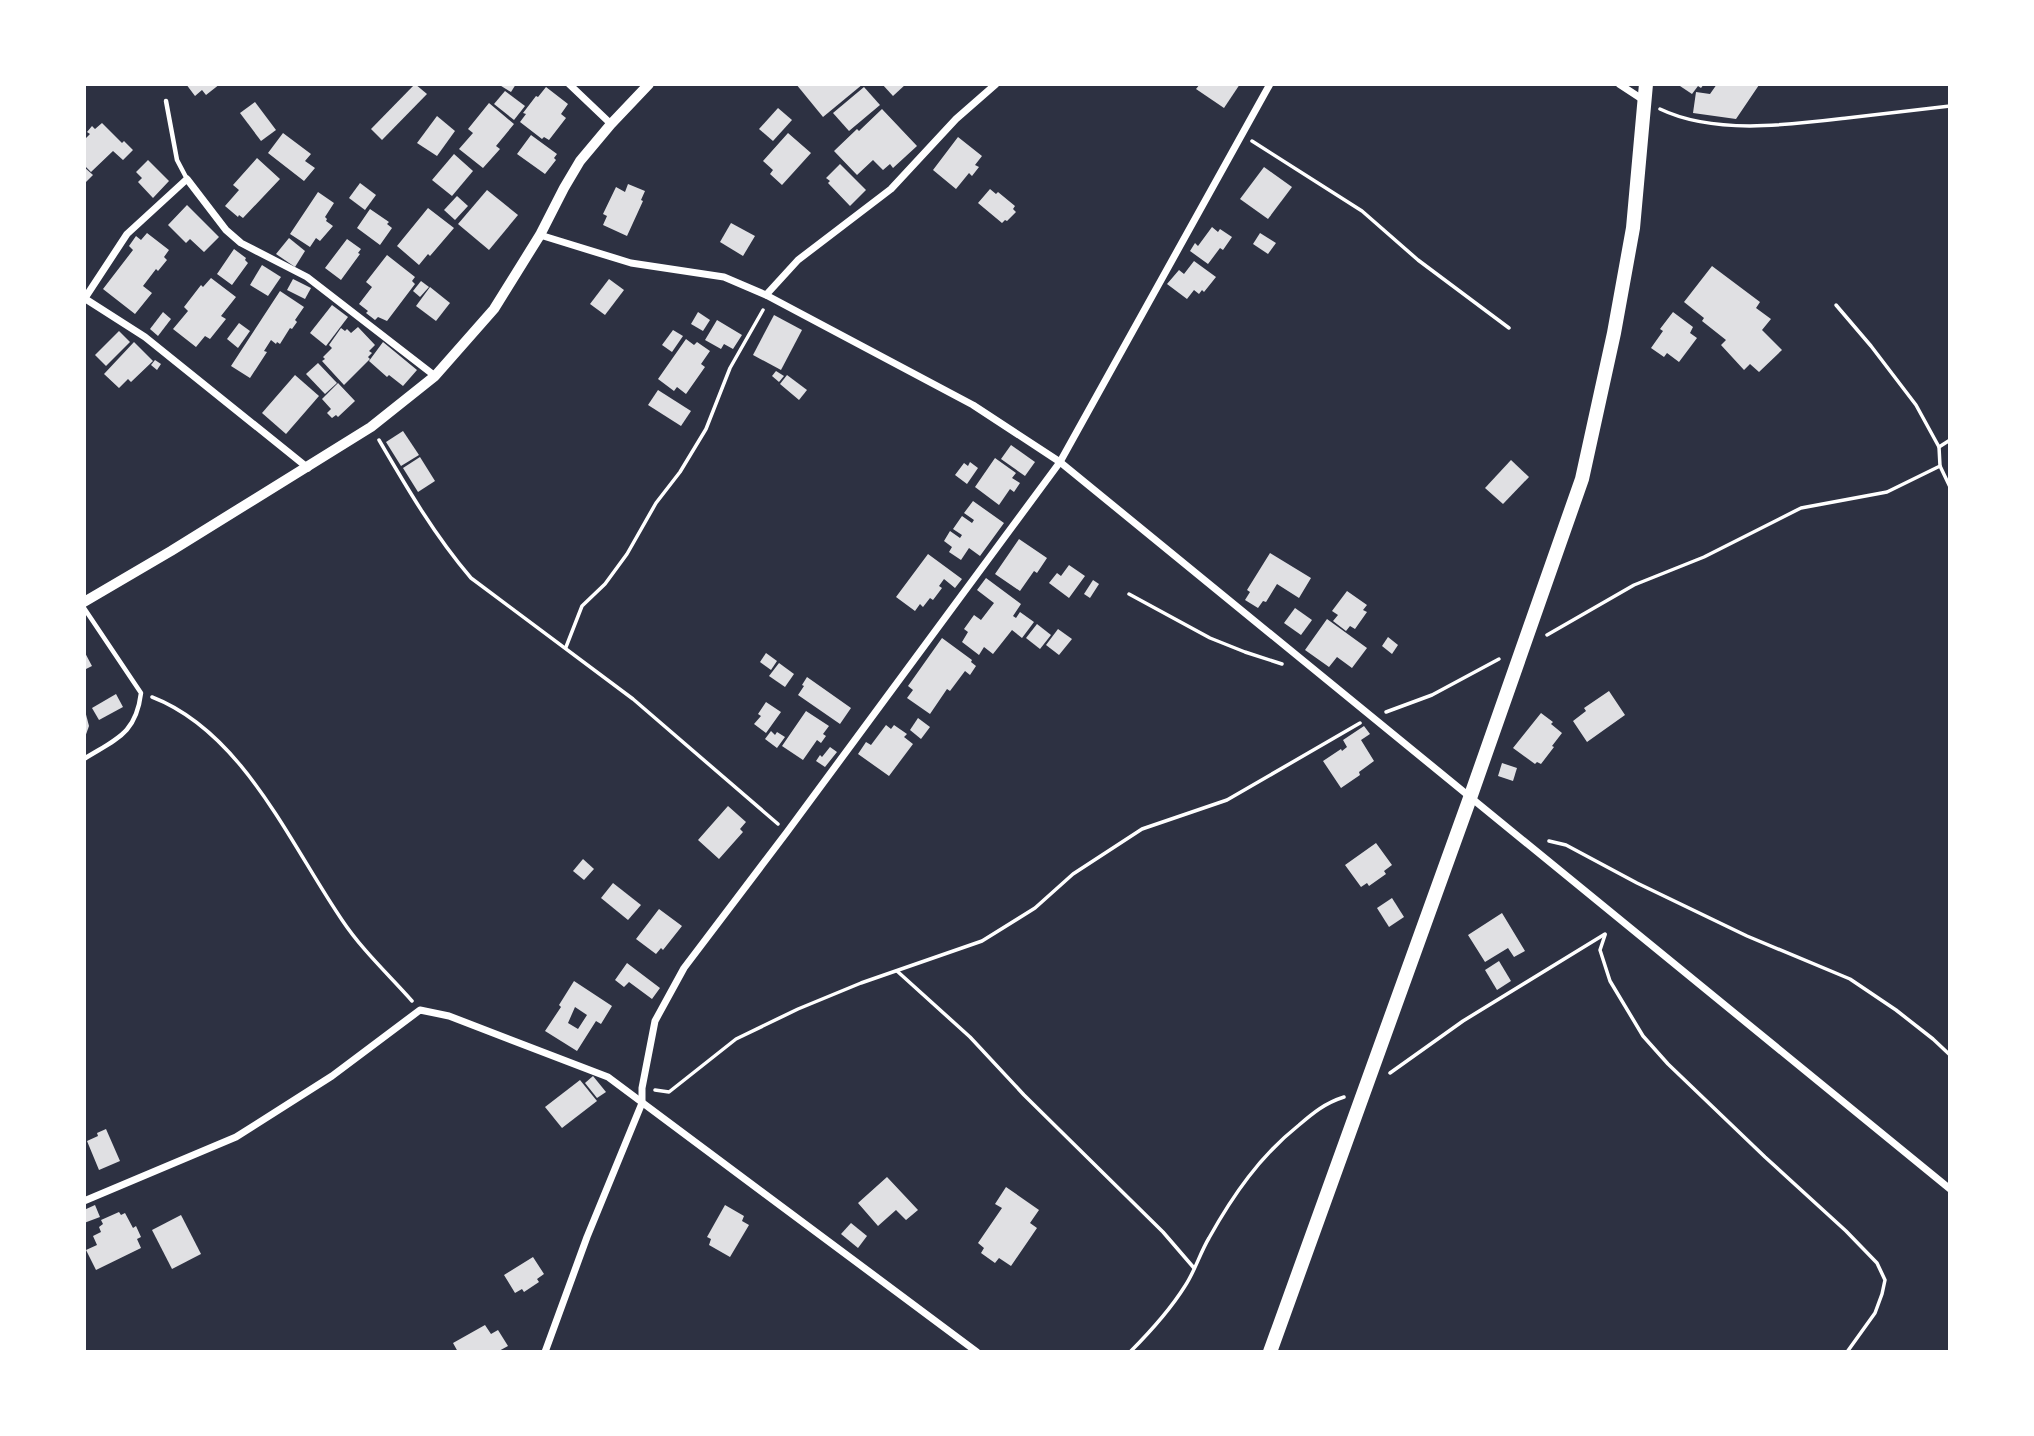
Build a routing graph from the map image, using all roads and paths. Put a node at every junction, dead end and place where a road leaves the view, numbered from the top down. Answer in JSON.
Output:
{"nodes":[{"id":1,"x":569,"y":84,"type":"edge"},
{"id":2,"x":649,"y":84,"type":"edge"},
{"id":3,"x":996,"y":84,"type":"edge"},
{"id":4,"x":1270,"y":84,"type":"edge"},
{"id":5,"x":1619,"y":84,"type":"edge"},
{"id":6,"x":1646,"y":84,"type":"edge"},
{"id":7,"x":166,"y":101,"type":"dead end"},
{"id":8,"x":1645,"y":102,"type":"junction"},
{"id":9,"x":1950,"y":106,"type":"edge"},
{"id":10,"x":611,"y":124,"type":"junction"},
{"id":11,"x":1242,"y":135,"type":"junction"},
{"id":12,"x":187,"y":178,"type":"junction"},
{"id":13,"x":540,"y":235,"type":"junction"},
{"id":14,"x":766,"y":295,"type":"junction"},
{"id":15,"x":84,"y":298,"type":"edge"},
{"id":16,"x":1836,"y":305,"type":"dead end"},
{"id":17,"x":1510,"y":328,"type":"dead end"},
{"id":18,"x":435,"y":376,"type":"junction"},
{"id":19,"x":371,"y":427,"type":"junction"},
{"id":20,"x":1950,"y":440,"type":"edge"},
{"id":21,"x":1939,"y":447,"type":"junction"},
{"id":22,"x":1060,"y":462,"type":"junction"},
{"id":23,"x":1940,"y":466,"type":"junction"},
{"id":24,"x":308,"y":468,"type":"junction"},
{"id":25,"x":1950,"y":487,"type":"edge"},
{"id":26,"x":1129,"y":594,"type":"dead end"},
{"id":27,"x":84,"y":602,"type":"edge"},
{"id":28,"x":84,"y":608,"type":"edge"},
{"id":29,"x":566,"y":647,"type":"junction"},
{"id":30,"x":1523,"y":649,"type":"junction"},
{"id":31,"x":1308,"y":666,"type":"junction"},
{"id":32,"x":141,"y":693,"type":"junction"},
{"id":33,"x":1371,"y":717,"type":"junction"},
{"id":34,"x":84,"y":759,"type":"edge"},
{"id":35,"x":1470,"y":798,"type":"junction"},
{"id":36,"x":788,"y":832,"type":"junction"},
{"id":37,"x":1522,"y":840,"type":"junction"},
{"id":38,"x":1624,"y":922,"type":"junction"},
{"id":39,"x":1605,"y":934,"type":"junction"},
{"id":40,"x":897,"y":971,"type":"junction"},
{"id":41,"x":420,"y":1010,"type":"junction"},
{"id":42,"x":1950,"y":1055,"type":"edge"},
{"id":43,"x":642,"y":1088,"type":"junction"},
{"id":44,"x":1363,"y":1094,"type":"junction"},
{"id":45,"x":642,"y":1104,"type":"junction"},
{"id":46,"x":1950,"y":1189,"type":"edge"},
{"id":47,"x":84,"y":1201,"type":"edge"},
{"id":48,"x":1195,"y":1268,"type":"junction"},
{"id":49,"x":545,"y":1352,"type":"edge"},
{"id":50,"x":976,"y":1352,"type":"edge"},
{"id":51,"x":1130,"y":1352,"type":"edge"},
{"id":52,"x":1270,"y":1352,"type":"edge"},
{"id":53,"x":1847,"y":1352,"type":"edge"}],
"edges":[{"from":1,"to":10,"type":"street"},
{"from":2,"to":10,"type":"street"},
{"from":3,"to":14,"type":"street"},
{"from":4,"to":11,"type":"street"},
{"from":5,"to":8,"type":"street"},
{"from":6,"to":8,"type":"main road"},
{"from":7,"to":12,"type":"lane"},
{"from":8,"to":9,"type":"path"},
{"from":8,"to":30,"type":"main road"},
{"from":10,"to":13,"type":"street"},
{"from":11,"to":17,"type":"path"},
{"from":11,"to":22,"type":"street"},
{"from":12,"to":15,"type":"street"},
{"from":12,"to":18,"type":"street"},
{"from":13,"to":14,"type":"street"},
{"from":13,"to":18,"type":"street"},
{"from":14,"to":22,"type":"street"},
{"from":14,"to":29,"type":"path"},
{"from":15,"to":24,"type":"street"},
{"from":16,"to":21,"type":"path"},
{"from":18,"to":19,"type":"street"},
{"from":19,"to":24,"type":"street"},
{"from":19,"to":29,"type":"path"},
{"from":20,"to":21,"type":"path"},
{"from":21,"to":23,"type":"path"},
{"from":22,"to":31,"type":"street"},
{"from":22,"to":36,"type":"street"},
{"from":23,"to":25,"type":"path"},
{"from":23,"to":30,"type":"path"},
{"from":24,"to":27,"type":"street"},
{"from":26,"to":31,"type":"path"},
{"from":28,"to":32,"type":"lane"},
{"from":29,"to":36,"type":"path"},
{"from":30,"to":33,"type":"path"},
{"from":30,"to":35,"type":"main road"},
{"from":31,"to":33,"type":"street"},
{"from":32,"to":34,"type":"lane"},
{"from":32,"to":41,"type":"path"},
{"from":33,"to":35,"type":"street"},
{"from":33,"to":40,"type":"path"},
{"from":35,"to":37,"type":"street"},
{"from":35,"to":44,"type":"main road"},
{"from":36,"to":43,"type":"street"},
{"from":37,"to":38,"type":"street"},
{"from":37,"to":42,"type":"path"},
{"from":38,"to":39,"type":"path"},
{"from":38,"to":46,"type":"street"},
{"from":39,"to":44,"type":"path"},
{"from":39,"to":53,"type":"path"},
{"from":40,"to":43,"type":"path"},
{"from":40,"to":48,"type":"path"},
{"from":41,"to":45,"type":"street"},
{"from":41,"to":47,"type":"street"},
{"from":43,"to":45,"type":"street"},
{"from":44,"to":48,"type":"path"},
{"from":44,"to":52,"type":"main road"},
{"from":45,"to":49,"type":"street"},
{"from":45,"to":50,"type":"street"},
{"from":48,"to":51,"type":"path"}]}
